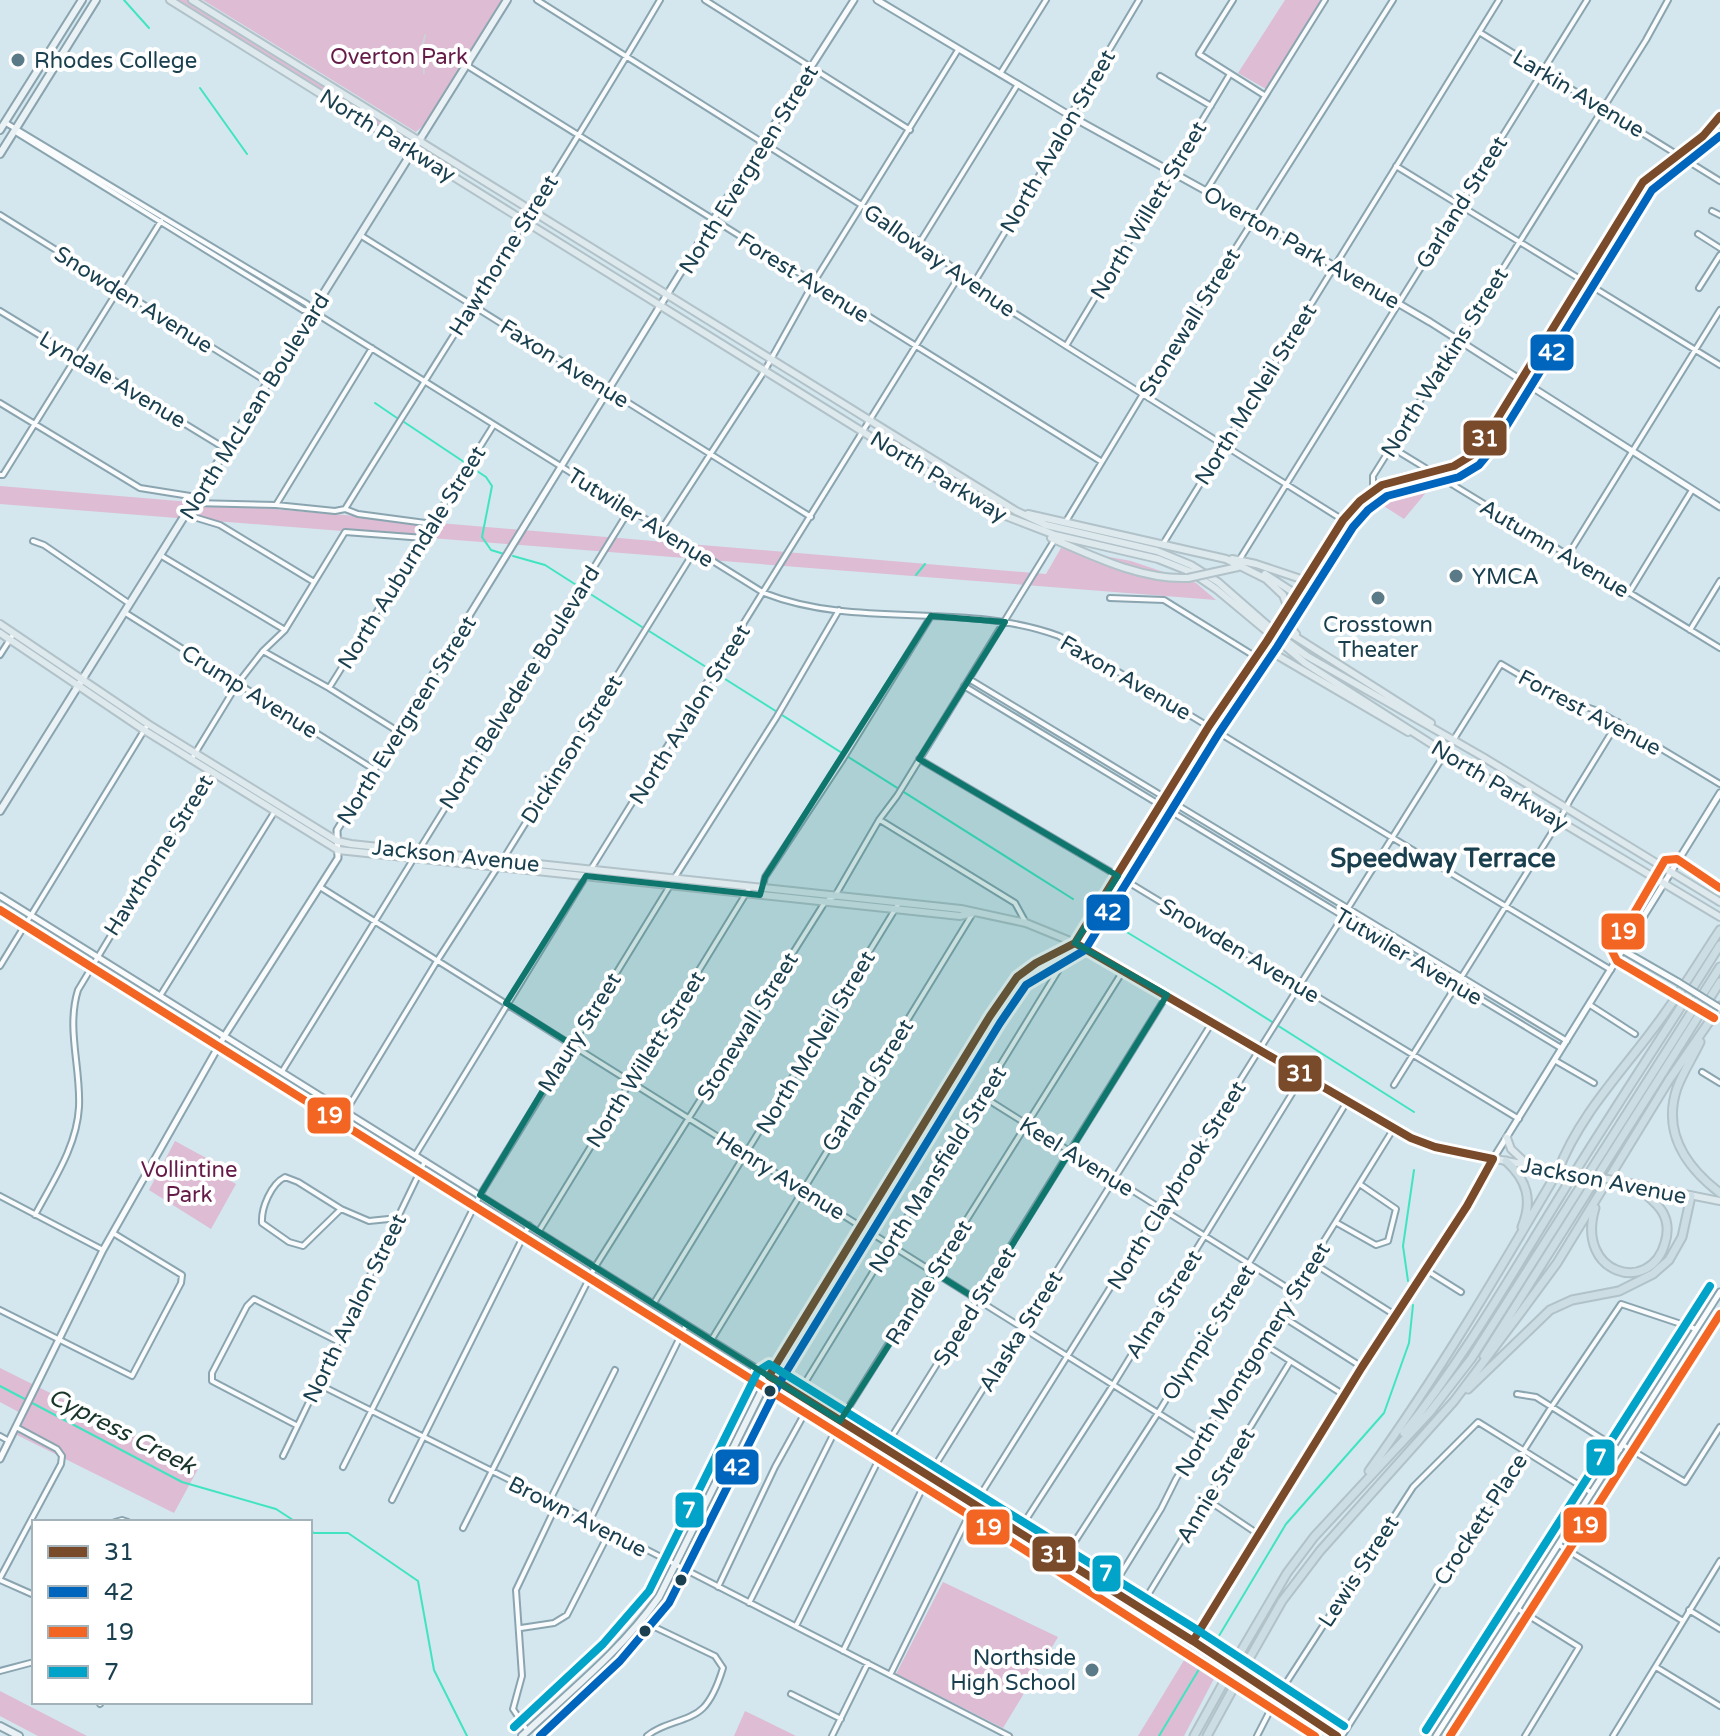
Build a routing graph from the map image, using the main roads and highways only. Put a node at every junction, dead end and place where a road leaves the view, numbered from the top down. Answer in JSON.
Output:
{"nodes":[{"id":1,"x":82,"y":0,"type":"edge"},
{"id":2,"x":96,"y":0,"type":"edge"},
{"id":3,"x":170,"y":0,"type":"edge"},
{"id":4,"x":192,"y":0,"type":"edge"},
{"id":5,"x":507,"y":0,"type":"edge"},
{"id":6,"x":56,"y":42,"type":"junction"},
{"id":7,"x":65,"y":48,"type":"junction"},
{"id":8,"x":49,"y":51,"type":"junction"},
{"id":9,"x":60,"y":57,"type":"junction"},
{"id":10,"x":1720,"y":116,"type":"edge"},
{"id":11,"x":0,"y":130,"type":"edge"},
{"id":12,"x":419,"y":140,"type":"junction"},
{"id":13,"x":413,"y":151,"type":"junction"},
{"id":14,"x":0,"y":154,"type":"edge"},
{"id":15,"x":1016,"y":511,"type":"junction"},
{"id":16,"x":1016,"y":522,"type":"junction"},
{"id":17,"x":1238,"y":564,"type":"junction"},
{"id":18,"x":1246,"y":568,"type":"junction"},
{"id":19,"x":1304,"y":583,"type":"junction"},
{"id":20,"x":1296,"y":594,"type":"junction"},
{"id":21,"x":1288,"y":608,"type":"junction"},
{"id":22,"x":1282,"y":617,"type":"junction"},
{"id":23,"x":0,"y":624,"type":"edge"},
{"id":24,"x":1277,"y":626,"type":"junction"},
{"id":25,"x":0,"y":633,"type":"edge"},
{"id":26,"x":12,"y":636,"type":"junction"},
{"id":27,"x":1300,"y":640,"type":"junction"},
{"id":28,"x":1265,"y":644,"type":"junction"},
{"id":29,"x":80,"y":682,"type":"junction"},
{"id":30,"x":1453,"y":739,"type":"junction"},
{"id":31,"x":1444,"y":752,"type":"junction"},
{"id":32,"x":276,"y":809,"type":"junction"},
{"id":33,"x":0,"y":811,"type":"edge"},
{"id":34,"x":416,"y":854,"type":"junction"},
{"id":35,"x":588,"y":873,"type":"junction"},
{"id":36,"x":762,"y":892,"type":"junction"},
{"id":37,"x":1720,"y":902,"type":"edge"},
{"id":38,"x":897,"y":906,"type":"junction"},
{"id":39,"x":1719,"y":916,"type":"edge"},
{"id":40,"x":1720,"y":930,"type":"edge"},
{"id":41,"x":1075,"y":943,"type":"junction"},
{"id":42,"x":1720,"y":945,"type":"edge"},
{"id":43,"x":1720,"y":967,"type":"edge"},
{"id":44,"x":1720,"y":982,"type":"edge"},
{"id":45,"x":1720,"y":1007,"type":"edge"},
{"id":46,"x":1710,"y":1021,"type":"junction"},
{"id":47,"x":1507,"y":1138,"type":"road end"},
{"id":48,"x":1506,"y":1161,"type":"junction"},
{"id":49,"x":1528,"y":1165,"type":"junction"},
{"id":50,"x":1560,"y":1172,"type":"junction"},
{"id":51,"x":1637,"y":1186,"type":"junction"},
{"id":52,"x":1720,"y":1193,"type":"edge"},
{"id":53,"x":1599,"y":1196,"type":"junction"},
{"id":54,"x":1691,"y":1196,"type":"junction"},
{"id":55,"x":1720,"y":1201,"type":"edge"},
{"id":56,"x":1512,"y":1249,"type":"junction"},
{"id":57,"x":1461,"y":1392,"type":"junction"},
{"id":58,"x":1454,"y":1401,"type":"junction"},
{"id":59,"x":1362,"y":1484,"type":"junction"},
{"id":60,"x":1350,"y":1496,"type":"junction"},
{"id":61,"x":0,"y":1726,"type":"edge"},
{"id":62,"x":524,"y":1734,"type":"edge"},
{"id":63,"x":19,"y":1736,"type":"edge"},
{"id":64,"x":1194,"y":1736,"type":"edge"},
{"id":65,"x":1207,"y":1736,"type":"edge"}],
"edges":[{"from":1,"to":6,"type":"main road"},
{"from":2,"to":7,"type":"main road"},
{"from":3,"to":13,"type":"main road","name":"North Parkway"},
{"from":4,"to":12,"type":"main road","name":"North Parkway"},
{"from":5,"to":12,"type":"main road","name":"North McLean Boulevard"},
{"from":6,"to":7,"type":"main road"},
{"from":6,"to":8,"type":"main road"},
{"from":7,"to":9,"type":"main road"},
{"from":8,"to":9,"type":"main road"},
{"from":8,"to":11,"type":"main road"},
{"from":9,"to":14,"type":"main road"},
{"from":10,"to":19,"type":"main road","name":"North Watkins Street"},
{"from":12,"to":13,"type":"main road","name":"North McLean Boulevard"},
{"from":12,"to":15,"type":"main road","name":"North Parkway"},
{"from":13,"to":16,"type":"main road","name":"North Parkway"},
{"from":13,"to":29,"type":"main road","name":"North McLean Boulevard"},
{"from":15,"to":17,"type":"main road"},
{"from":15,"to":30,"type":"main road","name":"North Parkway"},
{"from":16,"to":17,"type":"main road","bridge":true},
{"from":16,"to":31,"type":"main road","name":"North Parkway"},
{"from":17,"to":18,"type":"main road"},
{"from":17,"to":19,"type":"main road"},
{"from":18,"to":20,"type":"main road"},
{"from":18,"to":21,"type":"main road"},
{"from":19,"to":20,"type":"main road","name":"North Watkins Street"},
{"from":20,"to":21,"type":"main road","name":"North Watkins Street"},
{"from":21,"to":22,"type":"main road","name":"North Watkins Street"},
{"from":22,"to":24,"type":"main road","name":"North Watkins Street"},
{"from":22,"to":27,"type":"main road"},
{"from":23,"to":26,"type":"main road","name":"Jackson Avenue"},
{"from":24,"to":27,"type":"main road"},
{"from":24,"to":28,"type":"main road","name":"North Watkins Street","bridge":true},
{"from":25,"to":26,"type":"main road","name":"Jackson Avenue"},
{"from":26,"to":29,"type":"main road","name":"Jackson Avenue"},
{"from":27,"to":30,"type":"main road"},
{"from":28,"to":31,"type":"main road"},
{"from":28,"to":41,"type":"main road","name":"North Watkins Street"},
{"from":29,"to":32,"type":"main road","name":"Jackson Avenue"},
{"from":29,"to":33,"type":"main road","name":"North McLean Boulevard"},
{"from":30,"to":37,"type":"main road","name":"North Parkway"},
{"from":31,"to":39,"type":"main road","name":"North Parkway"},
{"from":32,"to":34,"type":"main road","name":"Jackson Avenue"},
{"from":32,"to":34,"type":"main road","name":"Jackson Avenue"},
{"from":34,"to":35,"type":"main road","name":"Jackson Avenue"},
{"from":35,"to":36,"type":"main road","name":"Jackson Avenue"},
{"from":35,"to":36,"type":"main road","name":"Jackson Avenue"},
{"from":36,"to":38,"type":"main road","name":"Jackson Avenue"},
{"from":36,"to":38,"type":"main road","name":"Jackson Avenue"},
{"from":38,"to":41,"type":"main road","name":"Jackson Avenue"},
{"from":40,"to":50,"type":"highway"},
{"from":41,"to":48,"type":"main road","name":"Jackson Avenue"},
{"from":41,"to":62,"type":"main road"},
{"from":42,"to":59,"type":"highway"},
{"from":43,"to":59,"type":"highway"},
{"from":44,"to":57,"type":"highway"},
{"from":45,"to":46,"type":"highway"},
{"from":46,"to":52,"type":"highway"},
{"from":46,"to":53,"type":"highway"},
{"from":47,"to":49,"type":"main road"},
{"from":48,"to":49,"type":"main road","name":"Jackson Avenue"},
{"from":48,"to":56,"type":"highway"},
{"from":49,"to":50,"type":"main road","name":"Jackson Avenue"},
{"from":50,"to":51,"type":"main road","name":"Jackson Avenue","bridge":true},
{"from":50,"to":56,"type":"highway"},
{"from":51,"to":53,"type":"highway"},
{"from":51,"to":54,"type":"main road","name":"Jackson Avenue"},
{"from":53,"to":57,"type":"highway"},
{"from":54,"to":55,"type":"main road","name":"Jackson Avenue"},
{"from":54,"to":58,"type":"highway"},
{"from":56,"to":60,"type":"highway"},
{"from":57,"to":58,"type":"highway"},
{"from":58,"to":65,"type":"highway","bridge":true},
{"from":59,"to":60,"type":"highway"},
{"from":60,"to":64,"type":"highway","bridge":true},
{"from":61,"to":63,"type":"main road"}]}
